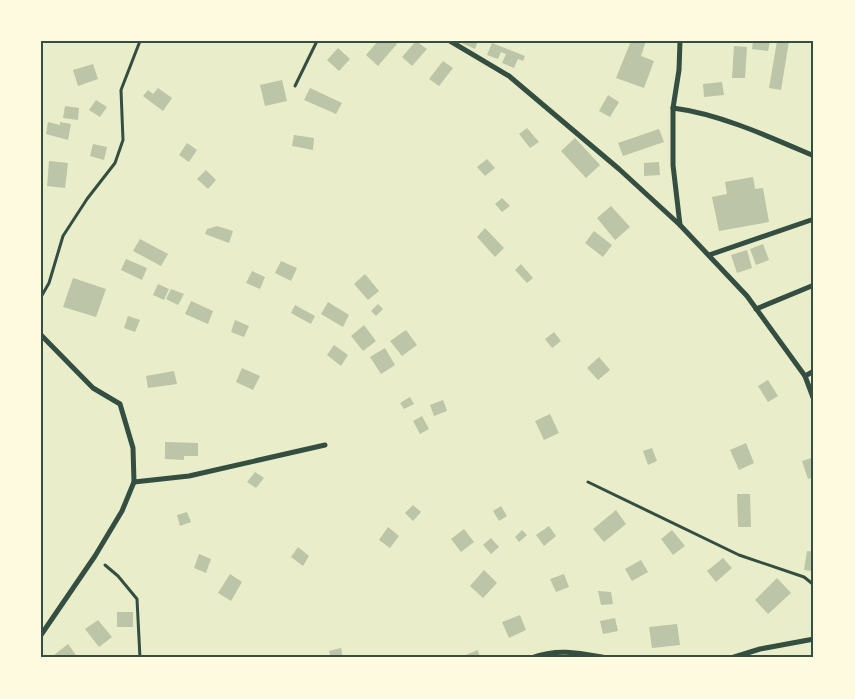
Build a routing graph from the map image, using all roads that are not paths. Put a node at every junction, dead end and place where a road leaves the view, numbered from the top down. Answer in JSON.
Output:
{"nodes":[{"id":1,"x":450,"y":41,"type":"edge"},
{"id":2,"x":680,"y":41,"type":"edge"},
{"id":3,"x":672,"y":108,"type":"junction"},
{"id":4,"x":814,"y":156,"type":"edge"},
{"id":5,"x":814,"y":219,"type":"edge"},
{"id":6,"x":680,"y":225,"type":"junction"},
{"id":7,"x":709,"y":255,"type":"junction"},
{"id":8,"x":814,"y":285,"type":"edge"},
{"id":9,"x":756,"y":309,"type":"junction"},
{"id":10,"x":41,"y":335,"type":"edge"},
{"id":11,"x":814,"y":372,"type":"edge"},
{"id":12,"x":805,"y":376,"type":"junction"},
{"id":13,"x":814,"y":400,"type":"edge"},
{"id":14,"x":325,"y":445,"type":"dead end"},
{"id":15,"x":134,"y":482,"type":"junction"},
{"id":16,"x":41,"y":635,"type":"edge"},
{"id":17,"x":814,"y":639,"type":"edge"},
{"id":18,"x":531,"y":658,"type":"edge"},
{"id":19,"x":607,"y":658,"type":"edge"},
{"id":20,"x":731,"y":658,"type":"edge"}],
"edges":[{"from":1,"to":6,"type":"street"},
{"from":2,"to":3,"type":"street"},
{"from":3,"to":4,"type":"street"},
{"from":3,"to":6,"type":"street"},
{"from":5,"to":7,"type":"street"},
{"from":6,"to":7,"type":"street"},
{"from":7,"to":9,"type":"street"},
{"from":8,"to":9,"type":"street"},
{"from":9,"to":12,"type":"street"},
{"from":10,"to":15,"type":"street"},
{"from":11,"to":12,"type":"street"},
{"from":12,"to":13,"type":"street"},
{"from":14,"to":15,"type":"street"},
{"from":15,"to":16,"type":"street"},
{"from":17,"to":20,"type":"street"},
{"from":18,"to":19,"type":"street"}]}
